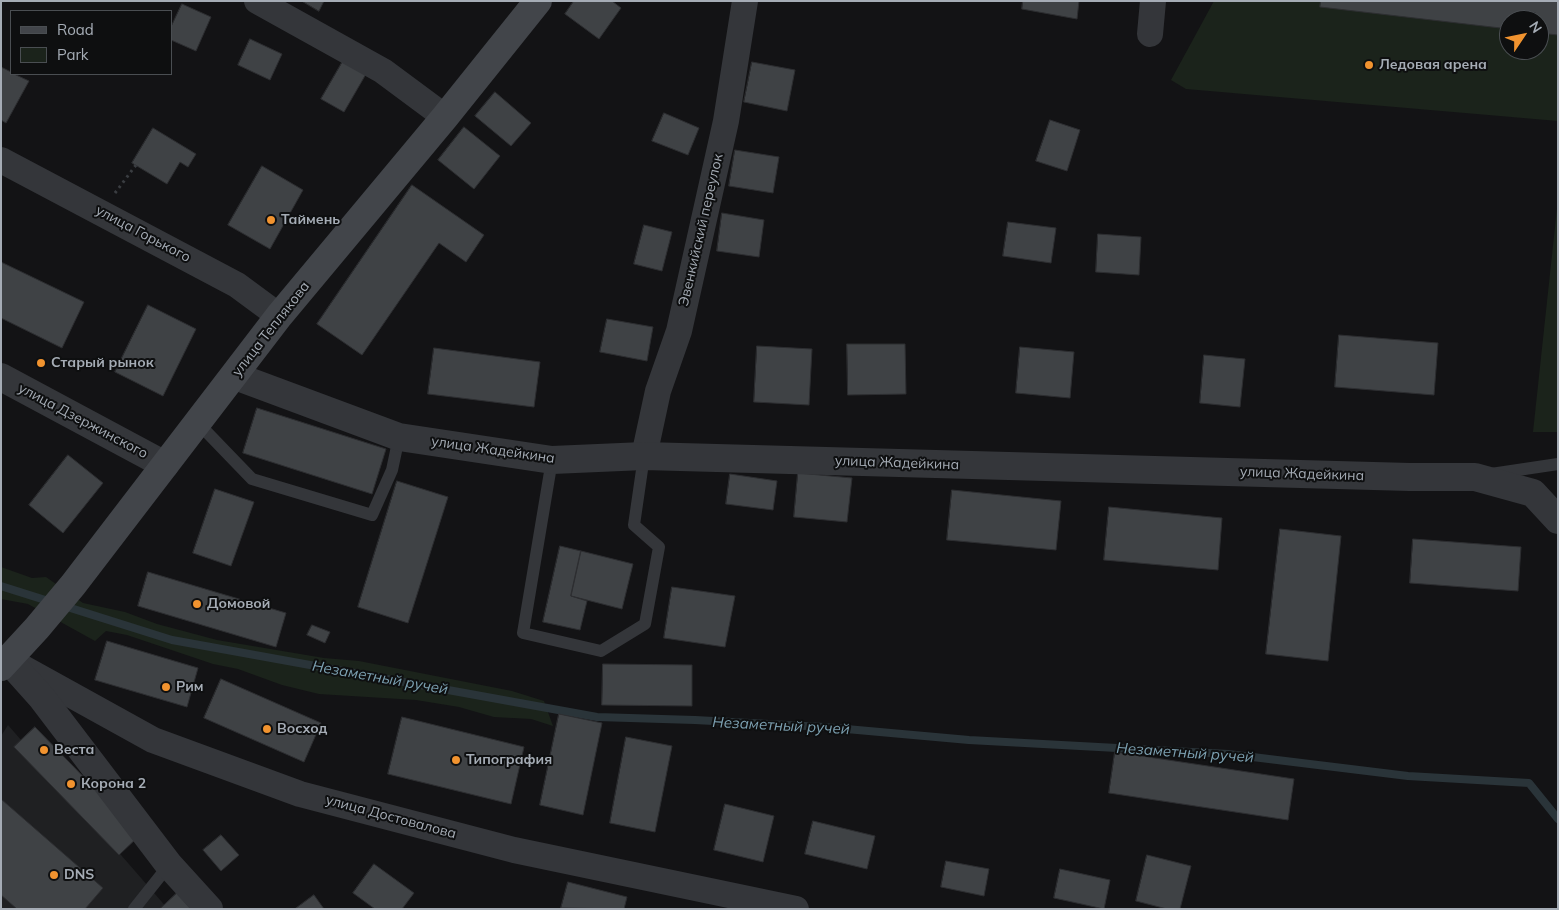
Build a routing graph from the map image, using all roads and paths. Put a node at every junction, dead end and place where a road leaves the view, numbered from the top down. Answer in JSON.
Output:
{"nodes":[{"id":1,"x":257,"y":1,"type":"edge"},
{"id":2,"x":538,"y":1,"type":"edge"},
{"id":3,"x":745,"y":1,"type":"edge"},
{"id":4,"x":1154,"y":1,"type":"edge"},
{"id":5,"x":1150,"y":34,"type":"dead end"},
{"id":6,"x":446,"y":117,"type":"junction"},
{"id":7,"x":1,"y":160,"type":"edge"},
{"id":8,"x":136,"y":165,"type":"dead end"},
{"id":9,"x":100,"y":212,"type":"junction"},
{"id":10,"x":279,"y":316,"type":"junction"},
{"id":11,"x":235,"y":376,"type":"junction"},
{"id":12,"x":1,"y":377,"type":"edge"},
{"id":13,"x":198,"y":423,"type":"junction"},
{"id":14,"x":399,"y":437,"type":"junction"},
{"id":15,"x":644,"y":456,"type":"junction"},
{"id":16,"x":552,"y":460,"type":"junction"},
{"id":17,"x":1558,"y":464,"type":"edge"},
{"id":18,"x":165,"y":465,"type":"junction"},
{"id":19,"x":1475,"y":477,"type":"junction"},
{"id":20,"x":1558,"y":520,"type":"edge"},
{"id":21,"x":5,"y":663,"type":"edge"},
{"id":22,"x":169,"y":865,"type":"junction"},
{"id":23,"x":134,"y":909,"type":"edge"},
{"id":24,"x":209,"y":909,"type":"edge"},
{"id":25,"x":796,"y":909,"type":"edge"}],
"edges":[{"from":1,"to":6,"type":"street"},
{"from":2,"to":6,"type":"main road","name":"улица Теплякова"},
{"from":3,"to":15,"type":"street","name":"Эвенкийский переулок"},
{"from":4,"to":5,"type":"street"},
{"from":6,"to":10,"type":"main road","name":"улица Теплякова"},
{"from":7,"to":9,"type":"street","name":"улица Горького"},
{"from":8,"to":9,"type":"path"},
{"from":9,"to":10,"type":"street","name":"улица Горького"},
{"from":10,"to":11,"type":"main road","name":"улица Теплякова"},
{"from":11,"to":13,"type":"main road","name":"улица Теплякова"},
{"from":11,"to":14,"type":"street","name":"улица Жадейкина"},
{"from":12,"to":18,"type":"street","name":"улица Дзержинского"},
{"from":13,"to":14,"type":"lane"},
{"from":13,"to":18,"type":"main road","name":"улица Теплякова"},
{"from":14,"to":16,"type":"street","name":"улица Жадейкина"},
{"from":15,"to":16,"type":"street","name":"улица Жадейкина"},
{"from":15,"to":16,"type":"lane"},
{"from":15,"to":19,"type":"street","name":"улица Жадейкина"},
{"from":17,"to":19,"type":"lane"},
{"from":18,"to":21,"type":"main road","name":"улица Теплякова"},
{"from":19,"to":20,"type":"street","name":"улица Жадейкина"},
{"from":21,"to":22,"type":"street"},
{"from":21,"to":25,"type":"street","name":"улица Достовалова"},
{"from":22,"to":23,"type":"lane"},
{"from":22,"to":24,"type":"street"}]}
